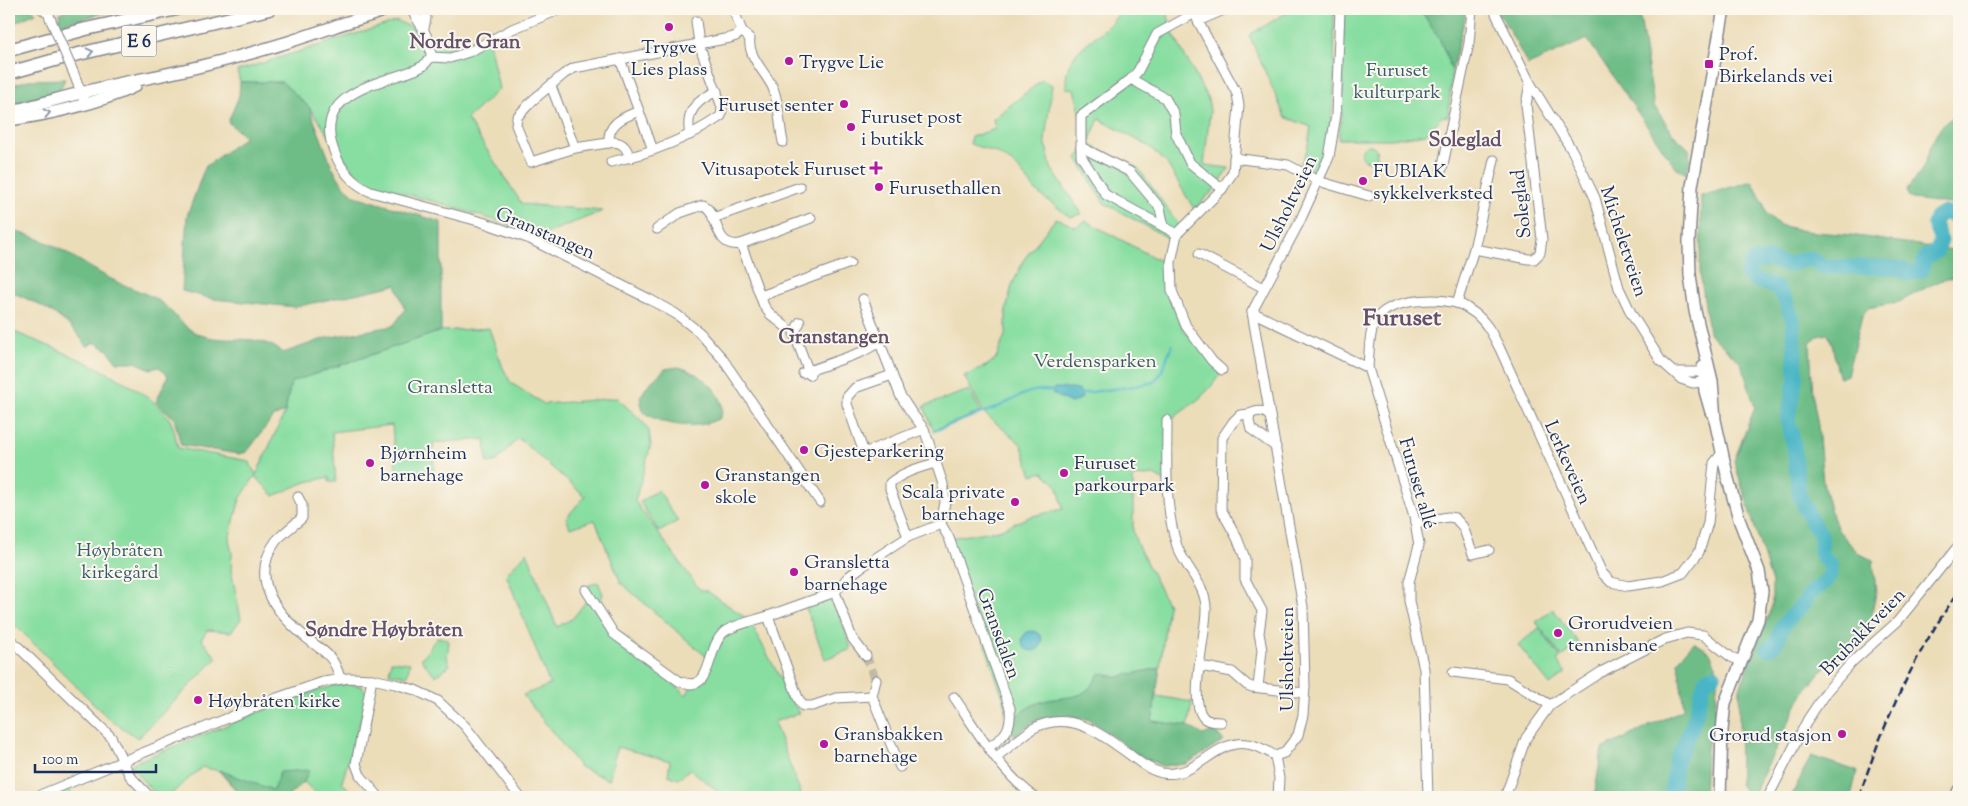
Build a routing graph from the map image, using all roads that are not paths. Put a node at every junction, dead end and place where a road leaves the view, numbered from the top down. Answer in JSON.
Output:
{"nodes":[{"id":1,"x":178,"y":9,"type":"edge"},
{"id":2,"x":269,"y":9,"type":"edge"},
{"id":3,"x":365,"y":9,"type":"edge"},
{"id":4,"x":387,"y":9,"type":"edge"},
{"id":5,"x":411,"y":9,"type":"edge"},
{"id":6,"x":423,"y":9,"type":"edge"},
{"id":7,"x":561,"y":9,"type":"edge"},
{"id":8,"x":733,"y":9,"type":"edge"},
{"id":9,"x":1226,"y":9,"type":"edge"},
{"id":10,"x":1340,"y":9,"type":"edge"},
{"id":11,"x":1472,"y":9,"type":"edge"},
{"id":12,"x":1495,"y":9,"type":"edge"},
{"id":13,"x":1724,"y":9,"type":"edge"},
{"id":14,"x":49,"y":12,"type":"edge"},
{"id":15,"x":1196,"y":14,"type":"edge"},
{"id":16,"x":696,"y":21,"type":"dead end"},
{"id":17,"x":348,"y":22,"type":"junction"},
{"id":18,"x":424,"y":28,"type":"junction"},
{"id":19,"x":742,"y":31,"type":"junction"},
{"id":20,"x":699,"y":44,"type":"junction"},
{"id":21,"x":9,"y":50,"type":"edge"},
{"id":22,"x":431,"y":57,"type":"junction"},
{"id":23,"x":620,"y":59,"type":"junction"},
{"id":24,"x":9,"y":73,"type":"edge"},
{"id":25,"x":1131,"y":79,"type":"junction"},
{"id":26,"x":1530,"y":83,"type":"junction"},
{"id":27,"x":551,"y":86,"type":"junction"},
{"id":28,"x":716,"y":91,"type":"junction"},
{"id":29,"x":83,"y":99,"type":"junction"},
{"id":30,"x":9,"y":112,"type":"edge"},
{"id":31,"x":639,"y":112,"type":"junction"},
{"id":32,"x":9,"y":120,"type":"edge"},
{"id":33,"x":690,"y":135,"type":"junction"},
{"id":34,"x":609,"y":142,"type":"junction"},
{"id":35,"x":783,"y":142,"type":"dead end"},
{"id":36,"x":1081,"y":147,"type":"junction"},
{"id":37,"x":575,"y":148,"type":"junction"},
{"id":38,"x":653,"y":150,"type":"junction"},
{"id":39,"x":630,"y":158,"type":"junction"},
{"id":40,"x":1234,"y":158,"type":"junction"},
{"id":41,"x":1494,"y":160,"type":"dead end"},
{"id":42,"x":611,"y":162,"type":"dead end"},
{"id":43,"x":1442,"y":169,"type":"dead end"},
{"id":44,"x":1318,"y":181,"type":"junction"},
{"id":45,"x":800,"y":187,"type":"dead end"},
{"id":46,"x":1222,"y":189,"type":"junction"},
{"id":47,"x":1369,"y":196,"type":"dead end"},
{"id":48,"x":713,"y":218,"type":"junction"},
{"id":49,"x":811,"y":218,"type":"dead end"},
{"id":50,"x":1164,"y":227,"type":"junction"},
{"id":51,"x":657,"y":229,"type":"dead end"},
{"id":52,"x":1177,"y":234,"type":"junction"},
{"id":53,"x":741,"y":244,"type":"junction"},
{"id":54,"x":1474,"y":249,"type":"junction"},
{"id":55,"x":1199,"y":254,"type":"dead end"},
{"id":56,"x":850,"y":263,"type":"dead end"},
{"id":57,"x":1264,"y":288,"type":"junction"},
{"id":58,"x":761,"y":296,"type":"junction"},
{"id":59,"x":863,"y":299,"type":"dead end"},
{"id":60,"x":1457,"y":303,"type":"junction"},
{"id":61,"x":1252,"y":312,"type":"junction"},
{"id":62,"x":800,"y":322,"type":"dead end"},
{"id":63,"x":786,"y":327,"type":"dead end"},
{"id":64,"x":880,"y":342,"type":"junction"},
{"id":65,"x":1368,"y":368,"type":"junction"},
{"id":66,"x":1222,"y":370,"type":"dead end"},
{"id":67,"x":892,"y":376,"type":"junction"},
{"id":68,"x":1706,"y":377,"type":"junction"},
{"id":69,"x":1250,"y":414,"type":"junction"},
{"id":70,"x":1270,"y":416,"type":"junction"},
{"id":71,"x":1167,"y":420,"type":"dead end"},
{"id":72,"x":924,"y":429,"type":"junction"},
{"id":73,"x":1276,"y":447,"type":"junction"},
{"id":74,"x":1722,"y":454,"type":"junction"},
{"id":75,"x":936,"y":462,"type":"junction"},
{"id":76,"x":298,"y":497,"type":"dead end"},
{"id":77,"x":820,"y":502,"type":"dead end"},
{"id":78,"x":941,"y":524,"type":"junction"},
{"id":79,"x":1415,"y":524,"type":"junction"},
{"id":80,"x":908,"y":537,"type":"junction"},
{"id":81,"x":1959,"y":545,"type":"edge"},
{"id":82,"x":1489,"y":550,"type":"dead end"},
{"id":83,"x":586,"y":590,"type":"dead end"},
{"id":84,"x":835,"y":592,"type":"junction"},
{"id":85,"x":768,"y":616,"type":"junction"},
{"id":86,"x":9,"y":638,"type":"edge"},
{"id":87,"x":866,"y":656,"type":"tunnel mouth"},
{"id":88,"x":1741,"y":661,"type":"junction"},
{"id":89,"x":1200,"y":666,"type":"junction"},
{"id":90,"x":1453,"y":672,"type":"dead end"},
{"id":91,"x":340,"y":678,"type":"junction"},
{"id":92,"x":372,"y":679,"type":"junction"},
{"id":93,"x":876,"y":680,"type":"tunnel mouth"},
{"id":94,"x":1258,"y":687,"type":"junction"},
{"id":95,"x":1304,"y":693,"type":"junction"},
{"id":96,"x":872,"y":696,"type":"junction"},
{"id":97,"x":954,"y":697,"type":"dead end"},
{"id":98,"x":1550,"y":705,"type":"junction"},
{"id":99,"x":1221,"y":722,"type":"dead end"},
{"id":100,"x":989,"y":747,"type":"junction"},
{"id":101,"x":1275,"y":756,"type":"junction"},
{"id":102,"x":996,"y":758,"type":"junction"},
{"id":103,"x":123,"y":760,"type":"junction"},
{"id":104,"x":900,"y":767,"type":"dead end"},
{"id":105,"x":1959,"y":791,"type":"edge"},
{"id":106,"x":34,"y":797,"type":"edge"},
{"id":107,"x":150,"y":797,"type":"edge"},
{"id":108,"x":380,"y":797,"type":"edge"},
{"id":109,"x":520,"y":797,"type":"edge"},
{"id":110,"x":1035,"y":797,"type":"edge"},
{"id":111,"x":1278,"y":797,"type":"edge"},
{"id":112,"x":1428,"y":797,"type":"edge"},
{"id":113,"x":1505,"y":797,"type":"edge"},
{"id":114,"x":1720,"y":797,"type":"edge"},
{"id":115,"x":1768,"y":797,"type":"edge"},
{"id":116,"x":1957,"y":797,"type":"edge"}],
"edges":[{"from":1,"to":21,"type":"highway","number":"E 6"},
{"from":24,"to":2,"type":"highway","number":"E 6","one_way":true},
{"from":3,"to":17,"type":"main road"},
{"from":4,"to":17,"type":"main road"},
{"from":5,"to":18,"type":"street"},
{"from":6,"to":18,"type":"street"},
{"from":7,"to":22,"type":"street"},
{"from":8,"to":19,"type":"street"},
{"from":9,"to":15,"type":"street"},
{"from":10,"to":44,"type":"street","name":"Ulsholtveien"},
{"from":11,"to":43,"type":"street"},
{"from":12,"to":26,"type":"street","name":"Micheletveien"},
{"from":13,"to":68,"type":"main road"},
{"from":14,"to":29,"type":"street","bridge":true},
{"from":15,"to":25,"type":"street"},
{"from":15,"to":40,"type":"street"},
{"from":16,"to":20,"type":"street"},
{"from":17,"to":29,"type":"main road"},
{"from":18,"to":22,"type":"street"},
{"from":19,"to":20,"type":"street"},
{"from":19,"to":35,"type":"street"},
{"from":20,"to":23,"type":"street"},
{"from":20,"to":28,"type":"street"},
{"from":22,"to":77,"type":"street","name":"Granstangen"},
{"from":23,"to":27,"type":"street"},
{"from":23,"to":31,"type":"street"},
{"from":25,"to":36,"type":"street"},
{"from":25,"to":46,"type":"street"},
{"from":26,"to":54,"type":"street","name":"Soleglad"},
{"from":26,"to":68,"type":"street","name":"Micheletveien"},
{"from":27,"to":37,"type":"street"},
{"from":27,"to":37,"type":"street"},
{"from":28,"to":33,"type":"street"},
{"from":28,"to":33,"type":"street"},
{"from":29,"to":30,"type":"main road"},
{"from":32,"to":29,"type":"main road","one_way":true},
{"from":31,"to":34,"type":"street"},
{"from":31,"to":38,"type":"street"},
{"from":33,"to":38,"type":"street"},
{"from":34,"to":37,"type":"street"},
{"from":34,"to":39,"type":"street"},
{"from":36,"to":50,"type":"street"},
{"from":36,"to":50,"type":"street"},
{"from":38,"to":39,"type":"street"},
{"from":39,"to":42,"type":"street"},
{"from":40,"to":44,"type":"street"},
{"from":40,"to":46,"type":"street"},
{"from":41,"to":54,"type":"street","name":"Soleglad"},
{"from":44,"to":47,"type":"street"},
{"from":44,"to":57,"type":"street","name":"Ulsholtveien"},
{"from":45,"to":48,"type":"street"},
{"from":46,"to":52,"type":"street"},
{"from":48,"to":51,"type":"street"},
{"from":48,"to":53,"type":"street"},
{"from":49,"to":53,"type":"street"},
{"from":50,"to":52,"type":"street"},
{"from":52,"to":66,"type":"street"},
{"from":53,"to":58,"type":"street"},
{"from":54,"to":60,"type":"street","name":"Soleglad"},
{"from":55,"to":57,"type":"street"},
{"from":56,"to":58,"type":"street"},
{"from":57,"to":61,"type":"street","name":"Ulsholtveien"},
{"from":58,"to":63,"type":"street"},
{"from":59,"to":64,"type":"street"},
{"from":60,"to":65,"type":"street","name":"Lerkeveien"},
{"from":60,"to":74,"type":"street","name":"Lerkeveien"},
{"from":61,"to":65,"type":"street"},
{"from":61,"to":70,"type":"street","name":"Ulsholtveien"},
{"from":62,"to":64,"type":"street"},
{"from":64,"to":67,"type":"street"},
{"from":65,"to":79,"type":"street","name":"Furuset allé"},
{"from":67,"to":72,"type":"street"},
{"from":67,"to":72,"type":"street"},
{"from":68,"to":74,"type":"main road"},
{"from":69,"to":70,"type":"street"},
{"from":69,"to":73,"type":"street"},
{"from":69,"to":94,"type":"street"},
{"from":70,"to":73,"type":"street","name":"Ulsholtveien"},
{"from":71,"to":89,"type":"street"},
{"from":72,"to":75,"type":"street"},
{"from":73,"to":95,"type":"street","name":"Ulsholtveien"},
{"from":74,"to":88,"type":"main road"},
{"from":75,"to":78,"type":"street"},
{"from":75,"to":80,"type":"street"},
{"from":76,"to":91,"type":"street"},
{"from":78,"to":80,"type":"street"},
{"from":78,"to":100,"type":"street","name":"Gransdalen"},
{"from":79,"to":82,"type":"street"},
{"from":79,"to":112,"type":"street","name":"Furuset allé"},
{"from":80,"to":84,"type":"street"},
{"from":81,"to":115,"type":"street","name":"Brubakkveien"},
{"from":83,"to":85,"type":"street"},
{"from":84,"to":85,"type":"street"},
{"from":84,"to":87,"type":"street"},
{"from":85,"to":96,"type":"street"},
{"from":86,"to":103,"type":"street"},
{"from":88,"to":98,"type":"street"},
{"from":88,"to":114,"type":"main road"},
{"from":89,"to":94,"type":"street"},
{"from":89,"to":99,"type":"street"},
{"from":90,"to":98,"type":"street"},
{"from":91,"to":92,"type":"street"},
{"from":91,"to":103,"type":"street"},
{"from":92,"to":108,"type":"street"},
{"from":92,"to":109,"type":"street"},
{"from":93,"to":96,"type":"street"},
{"from":94,"to":95,"type":"street"},
{"from":95,"to":101,"type":"street","name":"Ulsholtveien"},
{"from":96,"to":104,"type":"street"},
{"from":97,"to":100,"type":"street"},
{"from":98,"to":113,"type":"street"},
{"from":100,"to":102,"type":"street"},
{"from":101,"to":102,"type":"street"},
{"from":101,"to":111,"type":"street"},
{"from":102,"to":110,"type":"street"},
{"from":103,"to":106,"type":"street"},
{"from":103,"to":107,"type":"street"},
{"from":105,"to":116,"type":"highway"}]}
